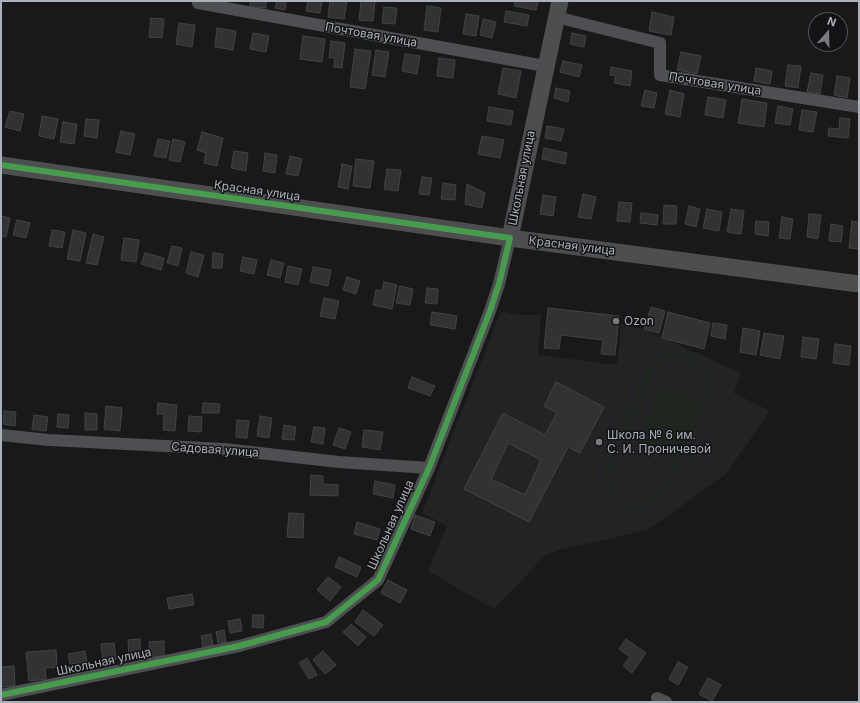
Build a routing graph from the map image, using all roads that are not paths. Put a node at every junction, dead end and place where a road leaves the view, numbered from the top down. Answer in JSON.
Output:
{"nodes":[{"id":1,"x":198,"y":3,"type":"dead end"},
{"id":2,"x":558,"y":9,"type":"edge"},
{"id":3,"x":545,"y":66,"type":"junction"},
{"id":4,"x":859,"y":108,"type":"edge"},
{"id":5,"x":1,"y":165,"type":"edge"},
{"id":6,"x":510,"y":238,"type":"junction"},
{"id":7,"x":859,"y":284,"type":"edge"},
{"id":8,"x":1,"y":435,"type":"edge"},
{"id":9,"x":429,"y":468,"type":"junction"},
{"id":10,"x":1,"y":695,"type":"edge"}],
"edges":[{"from":1,"to":3,"type":"street","name":"Почтовая улица"},
{"from":2,"to":3,"type":"main road","name":"Школьная улица"},
{"from":2,"to":4,"type":"street","name":"Почтовая улица"},
{"from":3,"to":6,"type":"main road","name":"Школьная улица"},
{"from":5,"to":6,"type":"main road","name":"Красная улица"},
{"from":6,"to":7,"type":"main road","name":"Красная улица"},
{"from":6,"to":9,"type":"street","name":"Школьная улица"},
{"from":8,"to":9,"type":"street","name":"Садовая улица"},
{"from":9,"to":10,"type":"street","name":"Школьная улица"}]}
